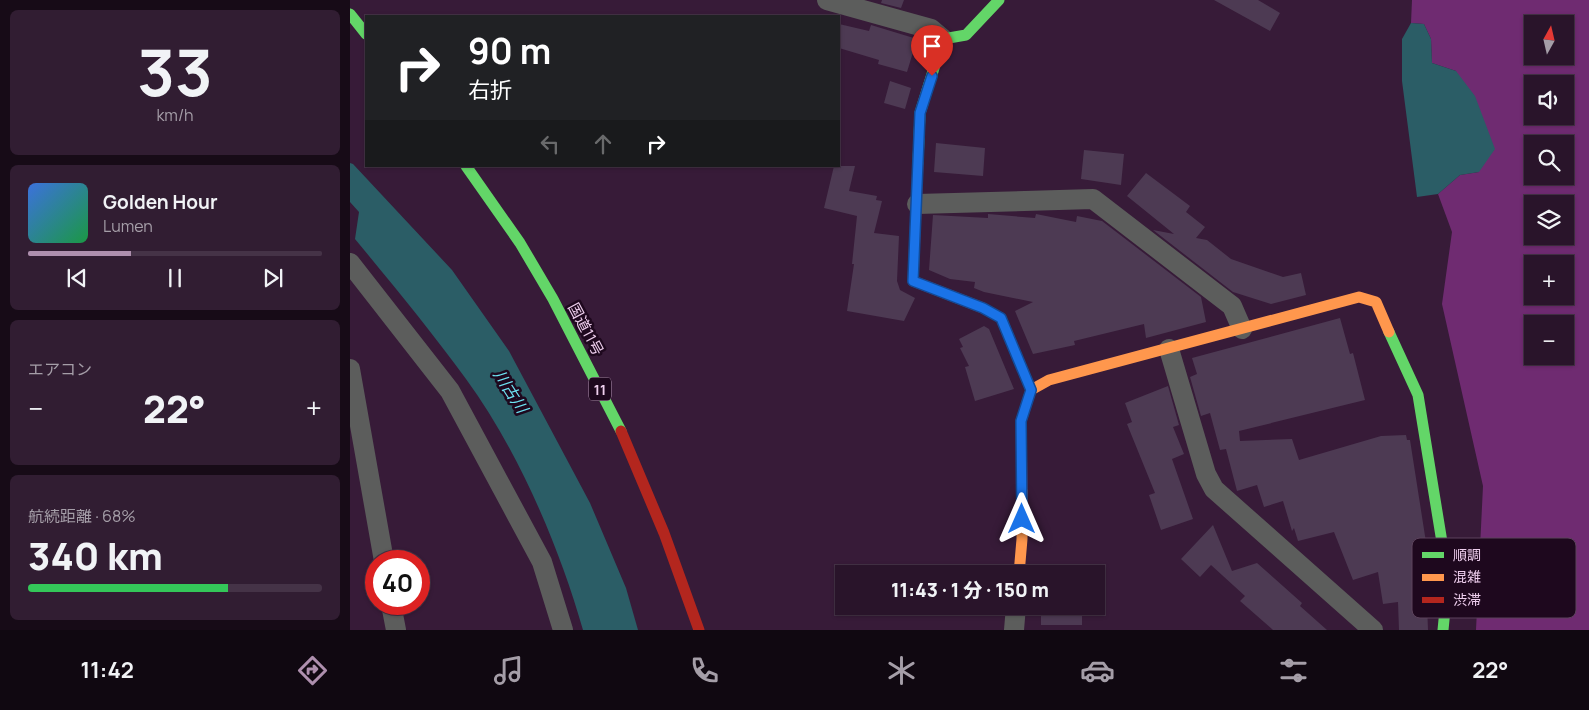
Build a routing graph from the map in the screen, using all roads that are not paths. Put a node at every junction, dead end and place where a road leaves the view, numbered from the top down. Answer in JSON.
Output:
{"nodes":[{"id":1,"x":827,"y":0,"type":"edge"},
{"id":2,"x":998,"y":0,"type":"edge"},
{"id":3,"x":350,"y":14,"type":"edge"},
{"id":4,"x":365,"y":33,"type":"edge"},
{"id":5,"x":944,"y":39,"type":"junction"},
{"id":6,"x":467,"y":167,"type":"edge"},
{"id":7,"x":917,"y":204,"type":"junction"},
{"id":8,"x":350,"y":265,"type":"edge"},
{"id":9,"x":1242,"y":329,"type":"junction"},
{"id":10,"x":1169,"y":349,"type":"junction"},
{"id":11,"x":350,"y":369,"type":"edge"},
{"id":12,"x":1031,"y":390,"type":"junction"},
{"id":13,"x":1441,"y":538,"type":"edge"},
{"id":14,"x":382,"y":550,"type":"edge"},
{"id":15,"x":1020,"y":565,"type":"edge"},
{"id":16,"x":393,"y":615,"type":"edge"},
{"id":17,"x":1015,"y":615,"type":"edge"},
{"id":18,"x":396,"y":630,"type":"edge"},
{"id":19,"x":563,"y":630,"type":"edge"},
{"id":20,"x":699,"y":630,"type":"edge"},
{"id":21,"x":1014,"y":630,"type":"edge"},
{"id":22,"x":1373,"y":630,"type":"edge"}],
"edges":[{"from":1,"to":5,"type":"street"},
{"from":2,"to":5,"type":"main road"},
{"from":3,"to":4,"type":"main road"},
{"from":5,"to":7,"type":"main road"},
{"from":6,"to":20,"type":"main road","name":"国道11号","number":"11"},
{"from":7,"to":9,"type":"street"},
{"from":7,"to":12,"type":"main road"},
{"from":8,"to":19,"type":"street"},
{"from":9,"to":10,"type":"main road"},
{"from":9,"to":13,"type":"main road"},
{"from":10,"to":12,"type":"main road"},
{"from":10,"to":22,"type":"street"},
{"from":11,"to":14,"type":"street"},
{"from":12,"to":15,"type":"main road"},
{"from":16,"to":18,"type":"street"},
{"from":17,"to":21,"type":"street"}]}
